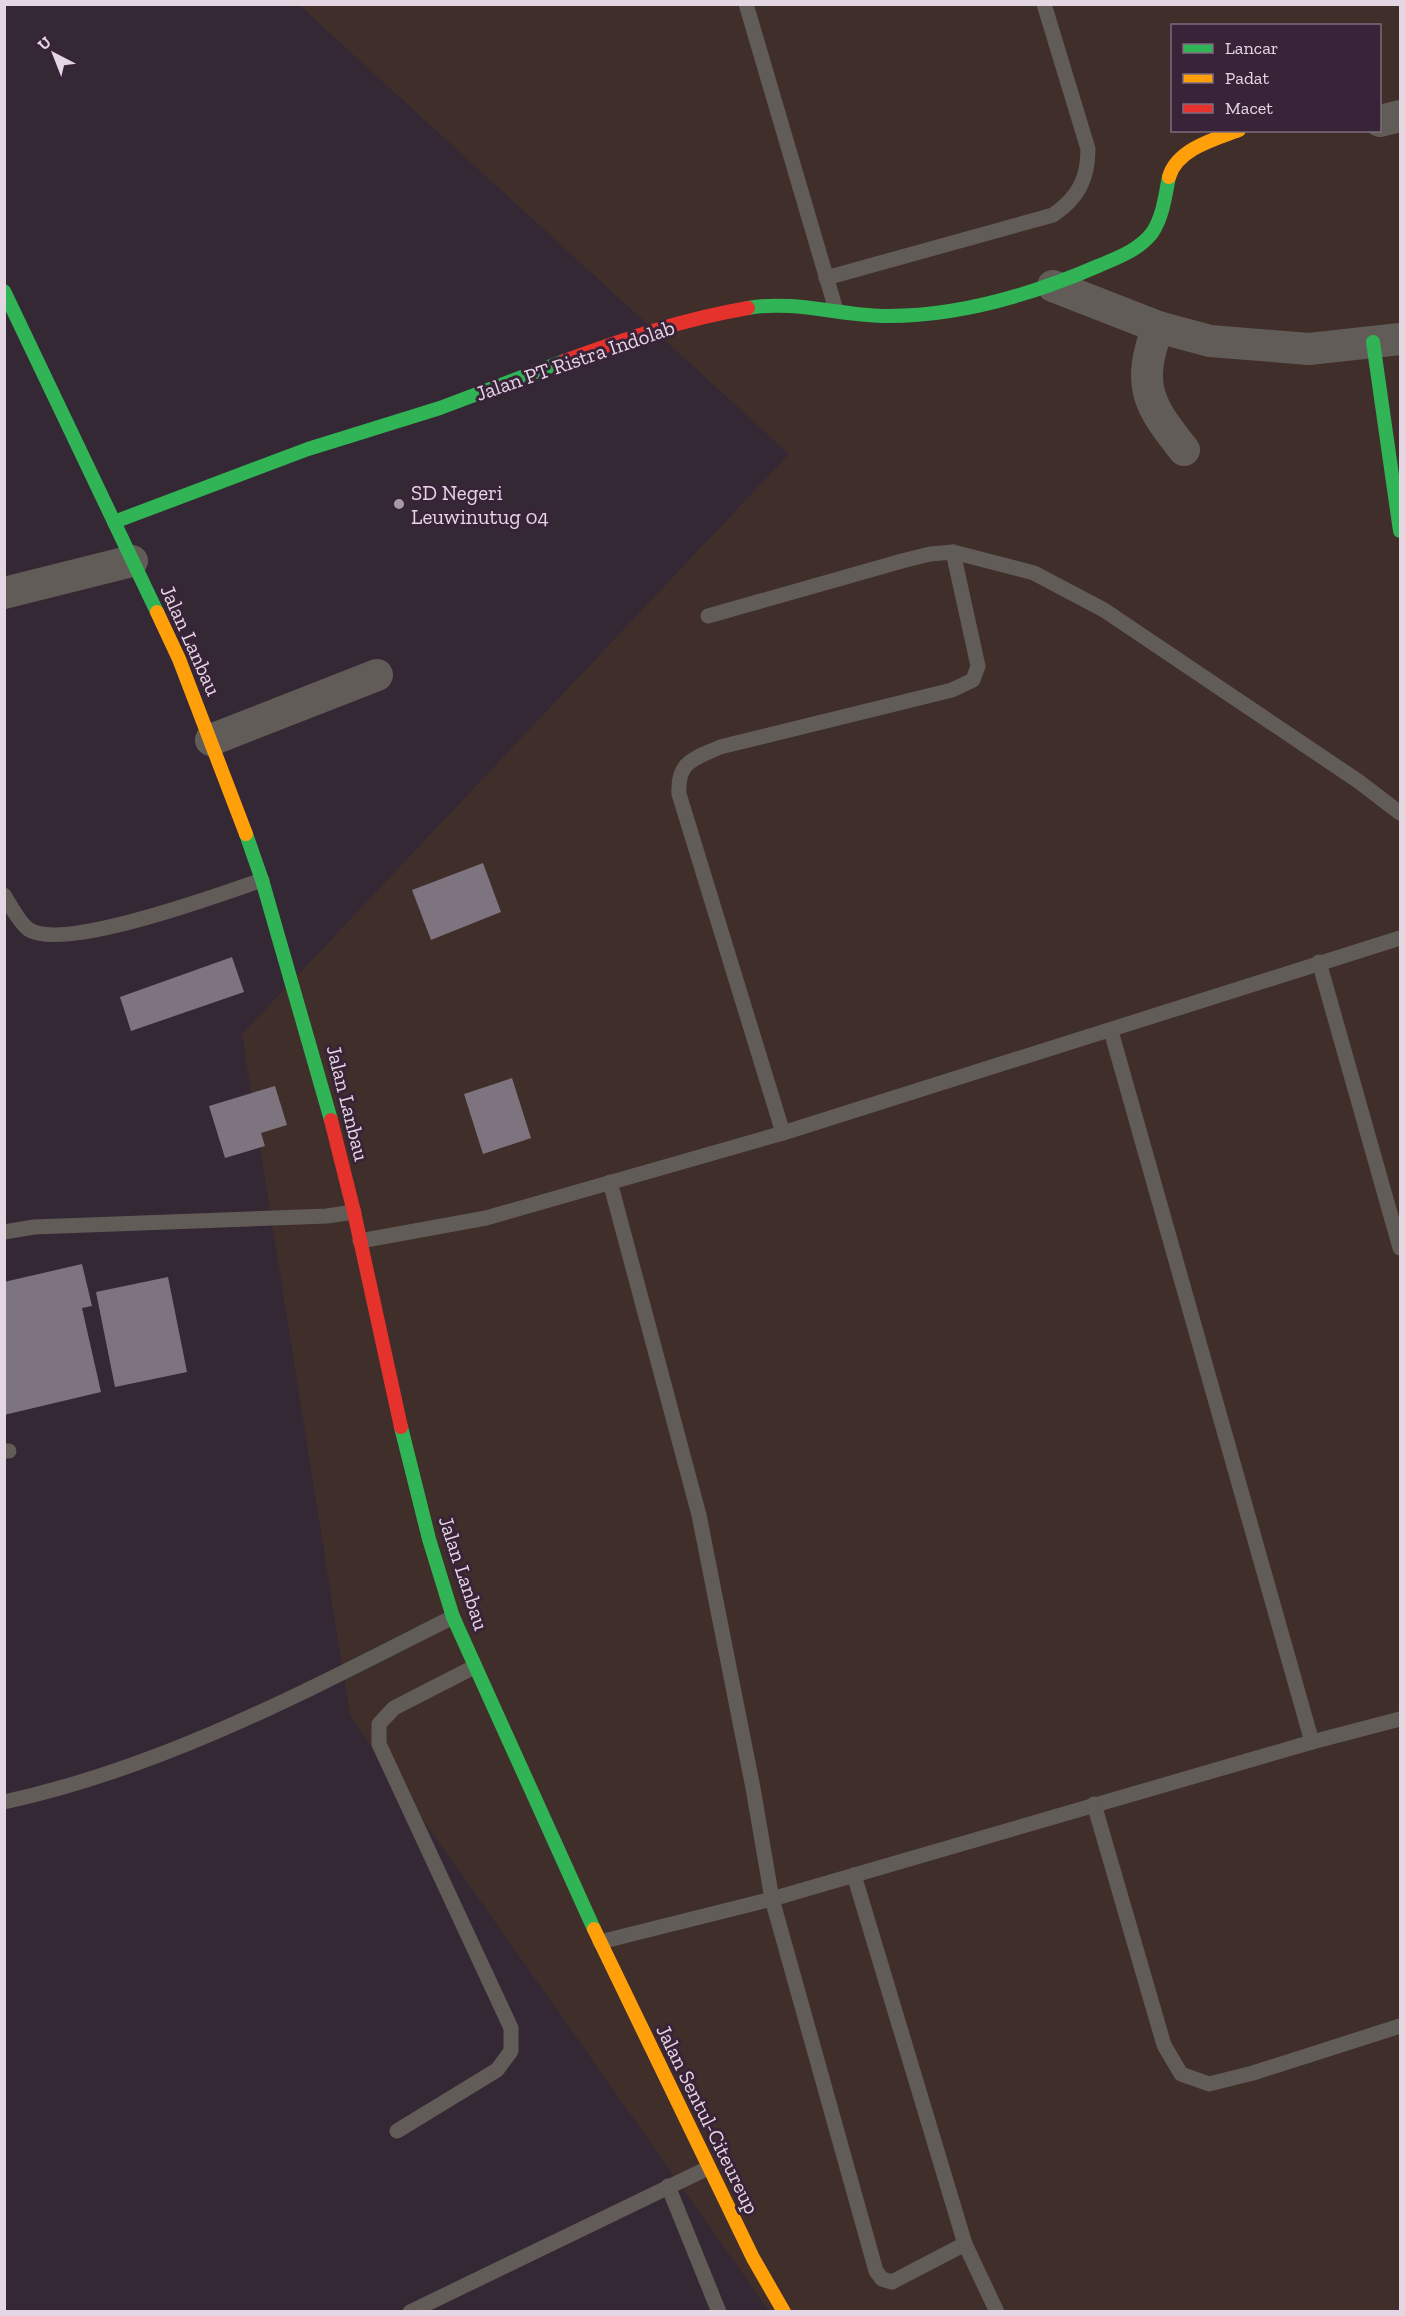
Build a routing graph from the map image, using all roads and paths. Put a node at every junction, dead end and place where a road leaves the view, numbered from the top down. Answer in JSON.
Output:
{"nodes":[{"id":1,"x":746,"y":4,"type":"edge"},
{"id":2,"x":1044,"y":4,"type":"edge"},
{"id":3,"x":1401,"y":116,"type":"edge"},
{"id":4,"x":1381,"y":122,"type":"edge"},
{"id":5,"x":1234,"y":132,"type":"edge"},
{"id":6,"x":826,"y":278,"type":"junction"},
{"id":7,"x":1053,"y":286,"type":"junction"},
{"id":8,"x":4,"y":291,"type":"edge"},
{"id":9,"x":836,"y":310,"type":"junction"},
{"id":10,"x":1158,"y":327,"type":"junction"},
{"id":11,"x":1387,"y":340,"type":"edge"},
{"id":12,"x":1184,"y":450,"type":"dead end"},
{"id":13,"x":114,"y":522,"type":"junction"},
{"id":14,"x":1401,"y":531,"type":"edge"},
{"id":15,"x":954,"y":552,"type":"junction"},
{"id":16,"x":132,"y":561,"type":"junction"},
{"id":17,"x":4,"y":593,"type":"edge"},
{"id":18,"x":708,"y":616,"type":"dead end"},
{"id":19,"x":376,"y":675,"type":"dead end"},
{"id":20,"x":211,"y":740,"type":"junction"},
{"id":21,"x":1401,"y":813,"type":"edge"},
{"id":22,"x":262,"y":880,"type":"junction"},
{"id":23,"x":4,"y":896,"type":"edge"},
{"id":24,"x":1401,"y":938,"type":"edge"},
{"id":25,"x":1319,"y":962,"type":"junction"},
{"id":26,"x":1111,"y":1031,"type":"junction"},
{"id":27,"x":783,"y":1133,"type":"junction"},
{"id":28,"x":610,"y":1182,"type":"junction"},
{"id":29,"x":354,"y":1212,"type":"junction"},
{"id":30,"x":4,"y":1232,"type":"edge"},
{"id":31,"x":360,"y":1241,"type":"junction"},
{"id":32,"x":1401,"y":1248,"type":"edge"},
{"id":33,"x":453,"y":1617,"type":"junction"},
{"id":34,"x":474,"y":1667,"type":"junction"},
{"id":35,"x":1401,"y":1719,"type":"edge"},
{"id":36,"x":1312,"y":1742,"type":"junction"},
{"id":37,"x":4,"y":1802,"type":"edge"},
{"id":38,"x":1094,"y":1804,"type":"junction"},
{"id":39,"x":854,"y":1875,"type":"junction"},
{"id":40,"x":772,"y":1899,"type":"junction"},
{"id":41,"x":600,"y":1942,"type":"junction"},
{"id":42,"x":1401,"y":2026,"type":"edge"},
{"id":43,"x":397,"y":2131,"type":"dead end"},
{"id":44,"x":708,"y":2168,"type":"junction"},
{"id":45,"x":668,"y":2186,"type":"junction"},
{"id":46,"x":965,"y":2244,"type":"junction"},
{"id":47,"x":410,"y":2312,"type":"edge"},
{"id":48,"x":719,"y":2312,"type":"edge"},
{"id":49,"x":784,"y":2312,"type":"edge"},
{"id":50,"x":997,"y":2312,"type":"edge"}],
"edges":[{"from":1,"to":6,"type":"lane"},
{"from":2,"to":6,"type":"lane"},
{"from":3,"to":4,"type":"street"},
{"from":5,"to":7,"type":"street","name":"Jalan PT Ristra Indolab"},
{"from":6,"to":9,"type":"lane"},
{"from":7,"to":9,"type":"street","name":"Jalan PT Ristra Indolab"},
{"from":7,"to":10,"type":"street"},
{"from":8,"to":13,"type":"street","name":"Jalan Lanbau"},
{"from":9,"to":13,"type":"street","name":"Jalan PT Ristra Indolab"},
{"from":10,"to":11,"type":"street"},
{"from":10,"to":12,"type":"street"},
{"from":11,"to":14,"type":"street"},
{"from":13,"to":16,"type":"street","name":"Jalan Lanbau"},
{"from":15,"to":18,"type":"lane"},
{"from":15,"to":21,"type":"lane"},
{"from":15,"to":27,"type":"lane"},
{"from":16,"to":17,"type":"street"},
{"from":16,"to":20,"type":"street","name":"Jalan Lanbau"},
{"from":19,"to":20,"type":"street"},
{"from":20,"to":22,"type":"street","name":"Jalan Lanbau"},
{"from":22,"to":23,"type":"lane"},
{"from":22,"to":29,"type":"street","name":"Jalan Lanbau"},
{"from":24,"to":25,"type":"lane"},
{"from":25,"to":26,"type":"lane"},
{"from":25,"to":32,"type":"lane"},
{"from":26,"to":27,"type":"lane"},
{"from":26,"to":36,"type":"lane"},
{"from":27,"to":28,"type":"lane"},
{"from":28,"to":31,"type":"lane"},
{"from":28,"to":40,"type":"lane"},
{"from":29,"to":30,"type":"lane"},
{"from":29,"to":31,"type":"street","name":"Jalan Lanbau"},
{"from":31,"to":33,"type":"street","name":"Jalan Lanbau"},
{"from":33,"to":34,"type":"street","name":"Jalan Lanbau"},
{"from":33,"to":37,"type":"lane"},
{"from":34,"to":41,"type":"street","name":"Jalan Lanbau"},
{"from":34,"to":43,"type":"lane"},
{"from":35,"to":36,"type":"lane"},
{"from":36,"to":38,"type":"lane"},
{"from":38,"to":39,"type":"lane"},
{"from":38,"to":42,"type":"lane"},
{"from":39,"to":40,"type":"lane"},
{"from":39,"to":46,"type":"lane"},
{"from":40,"to":41,"type":"lane"},
{"from":40,"to":46,"type":"lane"},
{"from":41,"to":44,"type":"street","name":"Jalan Sentul-Citeureup"},
{"from":44,"to":45,"type":"lane"},
{"from":44,"to":49,"type":"street","name":"Jalan Sentul-Citeureup"},
{"from":45,"to":47,"type":"lane"},
{"from":45,"to":48,"type":"lane"},
{"from":46,"to":50,"type":"lane"}]}
